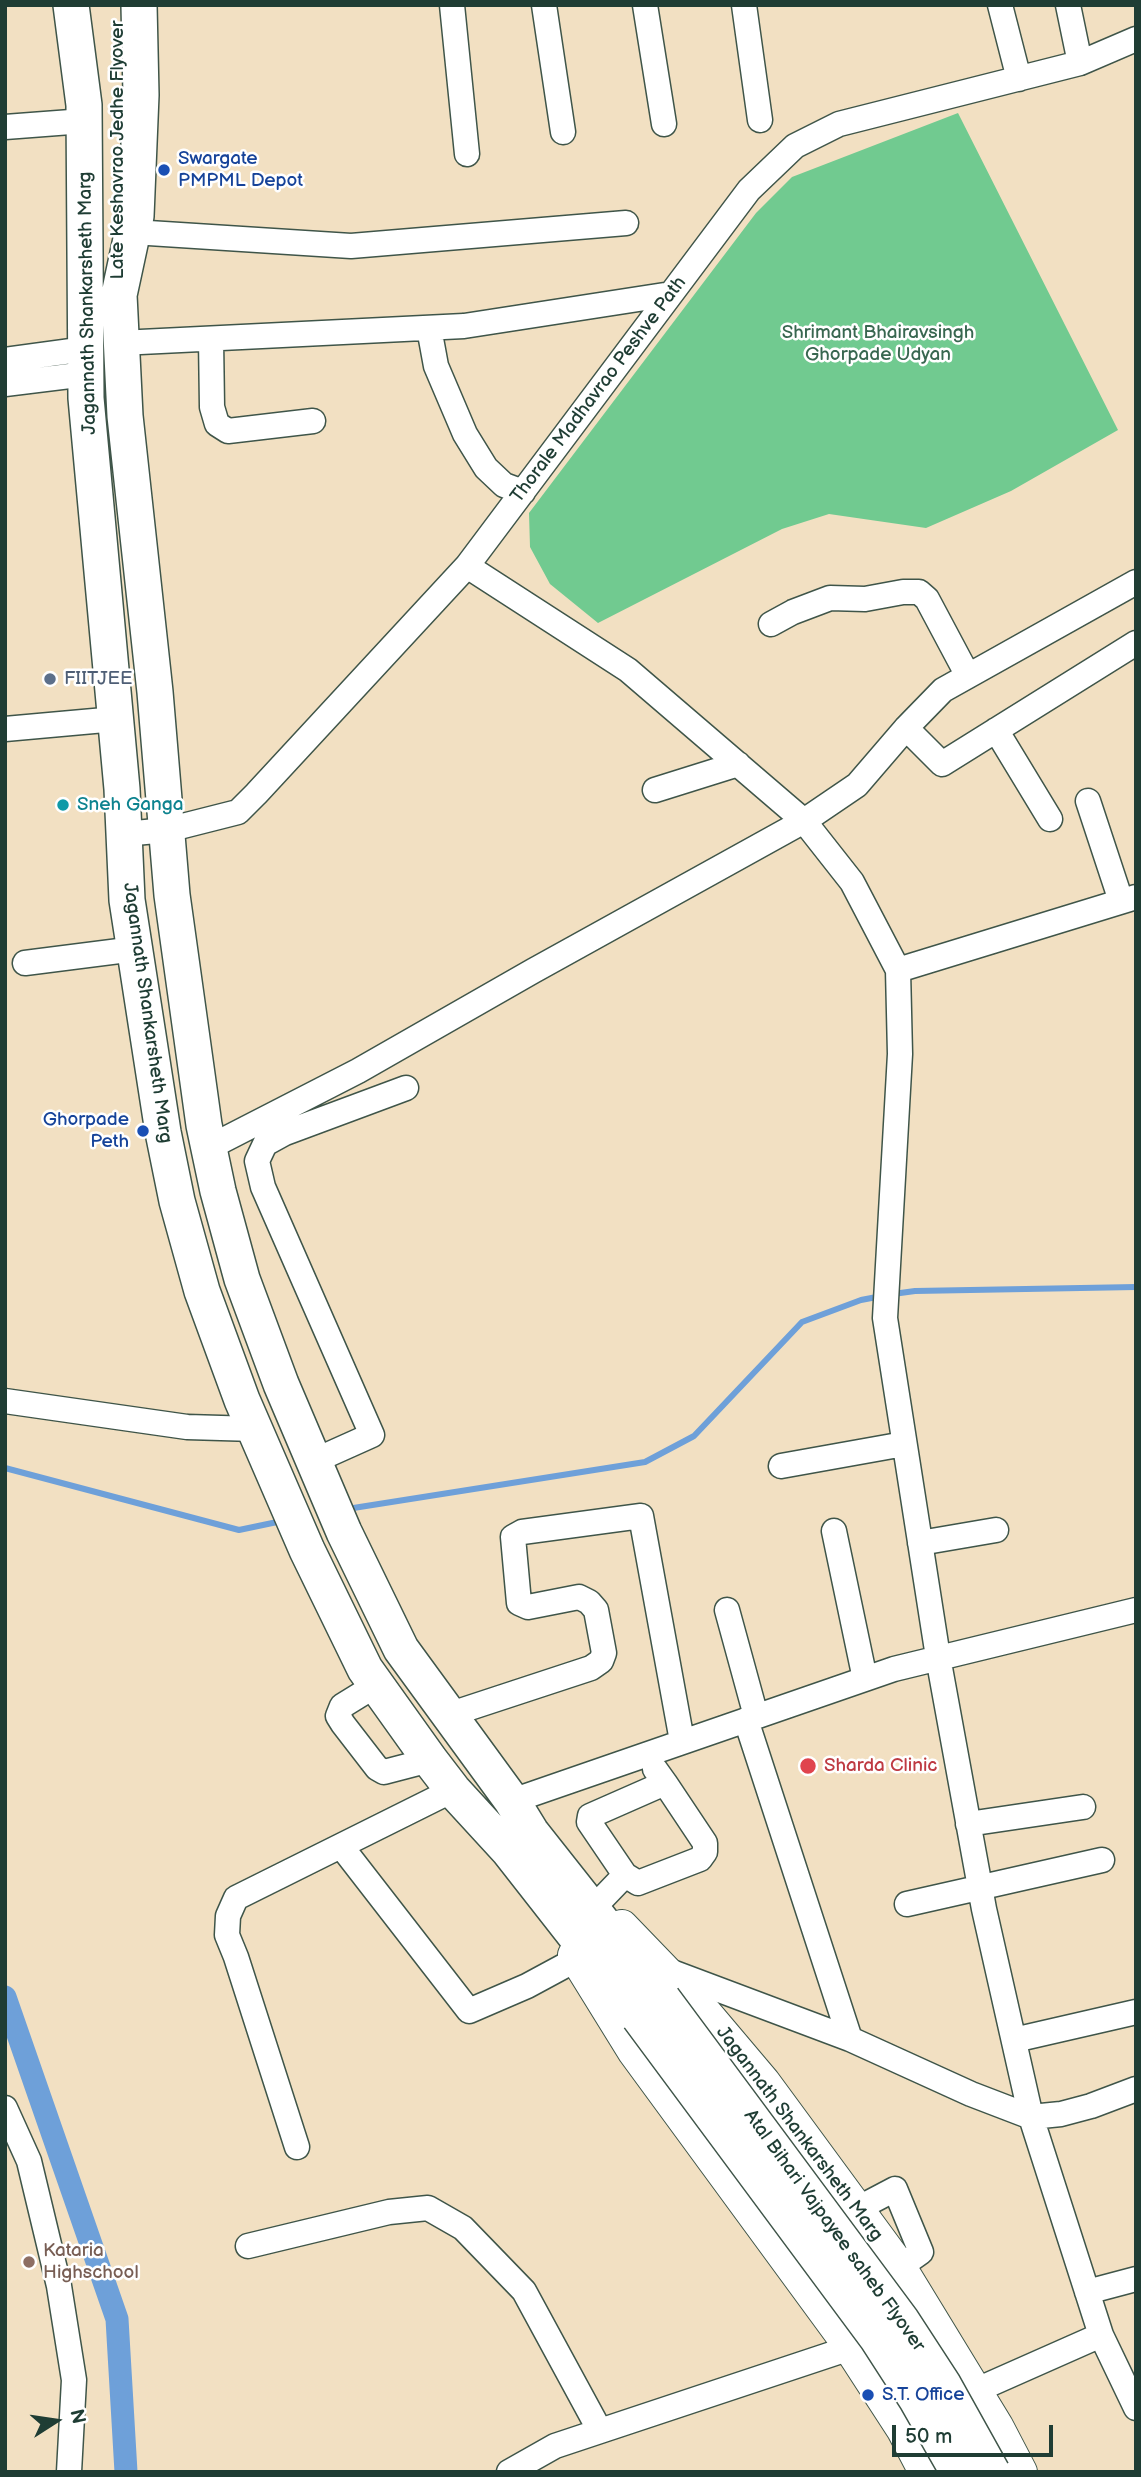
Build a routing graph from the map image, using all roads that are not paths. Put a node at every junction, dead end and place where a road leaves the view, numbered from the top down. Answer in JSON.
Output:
{"nodes":[{"id":1,"x":71,"y":5,"type":"edge"},
{"id":2,"x":89,"y":5,"type":"edge"},
{"id":3,"x":117,"y":5,"type":"edge"},
{"id":4,"x":138,"y":5,"type":"edge"},
{"id":5,"x":452,"y":5,"type":"edge"},
{"id":6,"x":544,"y":5,"type":"edge"},
{"id":7,"x":645,"y":5,"type":"edge"},
{"id":8,"x":744,"y":5,"type":"edge"},
{"id":9,"x":1000,"y":5,"type":"edge"},
{"id":10,"x":1068,"y":5,"type":"edge"},
{"id":11,"x":1136,"y":39,"type":"edge"},
{"id":12,"x":1080,"y":62,"type":"junction"},
{"id":13,"x":1019,"y":79,"type":"junction"},
{"id":14,"x":84,"y":113,"type":"junction"},
{"id":15,"x":760,"y":120,"type":"dead end"},
{"id":16,"x":664,"y":124,"type":"dead end"},
{"id":17,"x":5,"y":127,"type":"edge"},
{"id":18,"x":563,"y":132,"type":"dead end"},
{"id":19,"x":467,"y":154,"type":"dead end"},
{"id":20,"x":125,"y":223,"type":"junction"},
{"id":21,"x":626,"y":223,"type":"dead end"},
{"id":22,"x":671,"y":294,"type":"junction"},
{"id":23,"x":429,"y":328,"type":"junction"},
{"id":24,"x":211,"y":339,"type":"junction"},
{"id":25,"x":120,"y":343,"type":"junction"},
{"id":26,"x":5,"y":360,"type":"edge"},
{"id":27,"x":86,"y":361,"type":"junction"},
{"id":28,"x":5,"y":384,"type":"edge"},
{"id":29,"x":313,"y":421,"type":"dead end"},
{"id":30,"x":523,"y":492,"type":"junction"},
{"id":31,"x":467,"y":566,"type":"junction"},
{"id":32,"x":1136,"y":582,"type":"edge"},
{"id":33,"x":771,"y":624,"type":"dead end"},
{"id":34,"x":1136,"y":643,"type":"edge"},
{"id":35,"x":968,"y":676,"type":"junction"},
{"id":36,"x":116,"y":719,"type":"junction"},
{"id":37,"x":906,"y":728,"type":"junction"},
{"id":38,"x":5,"y":729,"type":"edge"},
{"id":39,"x":996,"y":730,"type":"junction"},
{"id":40,"x":738,"y":764,"type":"junction"},
{"id":41,"x":655,"y":790,"type":"dead end"},
{"id":42,"x":1088,"y":801,"type":"dead end"},
{"id":43,"x":1050,"y":819,"type":"dead end"},
{"id":44,"x":804,"y":821,"type":"junction"},
{"id":45,"x":167,"y":830,"type":"junction"},
{"id":46,"x":124,"y":834,"type":"junction"},
{"id":47,"x":1128,"y":899,"type":"edge"},
{"id":48,"x":135,"y":949,"type":"junction"},
{"id":49,"x":25,"y":963,"type":"dead end"},
{"id":50,"x":898,"y":970,"type":"junction"},
{"id":51,"x":406,"y":1088,"type":"dead end"},
{"id":52,"x":208,"y":1147,"type":"junction"},
{"id":53,"x":5,"y":1401,"type":"edge"},
{"id":54,"x":255,"y":1429,"type":"junction"},
{"id":55,"x":904,"y":1444,"type":"junction"},
{"id":56,"x":316,"y":1466,"type":"junction"},
{"id":57,"x":781,"y":1466,"type":"dead end"},
{"id":58,"x":996,"y":1530,"type":"dead end"},
{"id":59,"x":834,"y":1531,"type":"dead end"},
{"id":60,"x":920,"y":1543,"type":"junction"},
{"id":61,"x":727,"y":1610,"type":"dead end"},
{"id":62,"x":1136,"y":1610,"type":"edge"},
{"id":63,"x":938,"y":1657,"type":"junction"},
{"id":64,"x":865,"y":1679,"type":"junction"},
{"id":65,"x":376,"y":1685,"type":"junction"},
{"id":66,"x":448,"y":1714,"type":"junction"},
{"id":67,"x":751,"y":1718,"type":"junction"},
{"id":68,"x":682,"y":1741,"type":"junction"},
{"id":69,"x":645,"y":1754,"type":"junction"},
{"id":70,"x":430,"y":1760,"type":"junction"},
{"id":71,"x":665,"y":1783,"type":"junction"},
{"id":72,"x":453,"y":1790,"type":"junction"},
{"id":73,"x":512,"y":1801,"type":"junction"},
{"id":74,"x":1083,"y":1807,"type":"dead end"},
{"id":75,"x":968,"y":1824,"type":"junction"},
{"id":76,"x":520,"y":1842,"type":"junction"},
{"id":77,"x":341,"y":1846,"type":"junction"},
{"id":78,"x":1102,"y":1860,"type":"dead end"},
{"id":79,"x":625,"y":1875,"type":"junction"},
{"id":80,"x":980,"y":1887,"type":"junction"},
{"id":81,"x":599,"y":1902,"type":"junction"},
{"id":82,"x":907,"y":1904,"type":"dead end"},
{"id":83,"x":577,"y":1959,"type":"junction"},
{"id":84,"x":655,"y":1995,"type":"junction"},
{"id":85,"x":1136,"y":2012,"type":"edge"},
{"id":86,"x":850,"y":2039,"type":"junction"},
{"id":87,"x":1014,"y":2040,"type":"junction"},
{"id":88,"x":1136,"y":2089,"type":"edge"},
{"id":89,"x":5,"y":2108,"type":"edge"},
{"id":90,"x":1031,"y":2117,"type":"junction"},
{"id":91,"x":298,"y":2147,"type":"dead end"},
{"id":92,"x":858,"y":2209,"type":"junction"},
{"id":93,"x":248,"y":2246,"type":"dead end"},
{"id":94,"x":900,"y":2267,"type":"junction"},
{"id":95,"x":1136,"y":2278,"type":"edge"},
{"id":96,"x":1087,"y":2292,"type":"junction"},
{"id":97,"x":1101,"y":2335,"type":"junction"},
{"id":98,"x":850,"y":2348,"type":"junction"},
{"id":99,"x":1129,"y":2378,"type":"edge"},
{"id":100,"x":975,"y":2389,"type":"junction"},
{"id":101,"x":1136,"y":2408,"type":"edge"},
{"id":102,"x":903,"y":2430,"type":"junction"},
{"id":103,"x":600,"y":2431,"type":"junction"},
{"id":104,"x":69,"y":2472,"type":"edge"},
{"id":105,"x":509,"y":2472,"type":"edge"},
{"id":106,"x":925,"y":2472,"type":"edge"},
{"id":107,"x":958,"y":2472,"type":"edge"},
{"id":108,"x":992,"y":2472,"type":"edge"},
{"id":109,"x":1021,"y":2472,"type":"edge"}],
"edges":[{"from":1,"to":14,"type":"highway","name":"Jagannath Shankarsheth Marg"},
{"from":2,"to":14,"type":"highway"},
{"from":3,"to":20,"type":"highway","name":"Late Keshavrao Jedhe Flyover"},
{"from":4,"to":20,"type":"highway","name":"Jagannath Shankarsheth Marg"},
{"from":5,"to":19,"type":"street"},
{"from":6,"to":18,"type":"street"},
{"from":7,"to":16,"type":"street"},
{"from":8,"to":15,"type":"street"},
{"from":9,"to":13,"type":"street"},
{"from":10,"to":12,"type":"street"},
{"from":11,"to":12,"type":"street","name":"Thorale Madhavrao Peshve Path"},
{"from":12,"to":13,"type":"street","name":"Thorale Madhavrao Peshve Path"},
{"from":13,"to":22,"type":"street","name":"Thorale Madhavrao Peshve Path"},
{"from":14,"to":17,"type":"street"},
{"from":14,"to":27,"type":"highway","name":"Jagannath Shankarsheth Marg"},
{"from":20,"to":21,"type":"street"},
{"from":20,"to":25,"type":"highway","name":"Jagannath Shankarsheth Marg"},
{"from":22,"to":23,"type":"street"},
{"from":22,"to":30,"type":"street","name":"Thorale Madhavrao Peshve Path"},
{"from":23,"to":24,"type":"street"},
{"from":23,"to":30,"type":"street"},
{"from":24,"to":25,"type":"street"},
{"from":24,"to":29,"type":"street"},
{"from":25,"to":45,"type":"highway","name":"Jagannath Shankarsheth Marg"},
{"from":26,"to":27,"type":"street"},
{"from":27,"to":28,"type":"street"},
{"from":27,"to":36,"type":"highway","name":"Jagannath Shankarsheth Marg"},
{"from":30,"to":31,"type":"street","name":"Thorale Madhavrao Peshve Path"},
{"from":31,"to":40,"type":"street"},
{"from":31,"to":45,"type":"street","name":"Thorale Madhavrao Peshve Path"},
{"from":32,"to":35,"type":"street"},
{"from":33,"to":35,"type":"street"},
{"from":34,"to":39,"type":"street"},
{"from":35,"to":37,"type":"street"},
{"from":36,"to":38,"type":"street"},
{"from":36,"to":46,"type":"highway","name":"Jagannath Shankarsheth Marg"},
{"from":37,"to":39,"type":"street"},
{"from":37,"to":44,"type":"street"},
{"from":39,"to":43,"type":"street"},
{"from":40,"to":41,"type":"street"},
{"from":40,"to":44,"type":"street"},
{"from":42,"to":47,"type":"street"},
{"from":44,"to":50,"type":"street"},
{"from":44,"to":52,"type":"street"},
{"from":45,"to":46,"type":"street","name":"Thorale Madhavrao Peshve Path"},
{"from":45,"to":52,"type":"highway","name":"Jagannath Shankarsheth Marg"},
{"from":46,"to":48,"type":"highway","name":"Jagannath Shankarsheth Marg"},
{"from":47,"to":50,"type":"street"},
{"from":48,"to":49,"type":"street"},
{"from":48,"to":54,"type":"highway","name":"Jagannath Shankarsheth Marg"},
{"from":50,"to":55,"type":"street"},
{"from":51,"to":56,"type":"street"},
{"from":52,"to":56,"type":"highway","name":"Jagannath Shankarsheth Marg"},
{"from":53,"to":54,"type":"street"},
{"from":54,"to":65,"type":"highway","name":"Jagannath Shankarsheth Marg"},
{"from":55,"to":57,"type":"street"},
{"from":55,"to":60,"type":"street"},
{"from":56,"to":66,"type":"highway","name":"Jagannath Shankarsheth Marg"},
{"from":58,"to":60,"type":"street"},
{"from":59,"to":64,"type":"street"},
{"from":60,"to":63,"type":"street"},
{"from":61,"to":67,"type":"street"},
{"from":62,"to":63,"type":"street"},
{"from":63,"to":64,"type":"street"},
{"from":63,"to":75,"type":"street"},
{"from":64,"to":67,"type":"street"},
{"from":65,"to":70,"type":"highway","name":"Jagannath Shankarsheth Marg"},
{"from":65,"to":70,"type":"street"},
{"from":66,"to":68,"type":"street"},
{"from":66,"to":73,"type":"highway","name":"Jagannath Shankarsheth Marg"},
{"from":67,"to":68,"type":"street"},
{"from":67,"to":86,"type":"street"},
{"from":68,"to":69,"type":"street"},
{"from":69,"to":71,"type":"street"},
{"from":69,"to":73,"type":"street"},
{"from":70,"to":72,"type":"highway","name":"Jagannath Shankarsheth Marg"},
{"from":71,"to":79,"type":"street"},
{"from":71,"to":79,"type":"street"},
{"from":72,"to":76,"type":"highway","name":"Jagannath Shankarsheth Marg"},
{"from":72,"to":77,"type":"street"},
{"from":73,"to":76,"type":"highway","name":"Jagannath Shankarsheth Marg"},
{"from":74,"to":75,"type":"street"},
{"from":75,"to":80,"type":"street"},
{"from":76,"to":81,"type":"main road","name":"Jagannath Shankarsheth Marg"},
{"from":76,"to":83,"type":"main road","name":"Jagannath Shankarsheth Marg"},
{"from":76,"to":84,"type":"highway","name":"Jagannath Shankarsheth Marg"},
{"from":77,"to":83,"type":"street"},
{"from":77,"to":91,"type":"street"},
{"from":78,"to":80,"type":"street"},
{"from":79,"to":81,"type":"street"},
{"from":80,"to":82,"type":"street"},
{"from":80,"to":87,"type":"street"},
{"from":81,"to":84,"type":"main road","name":"Jagannath Shankarsheth Marg"},
{"from":83,"to":98,"type":"main road","name":"Jagannath Shankarsheth Marg"},
{"from":84,"to":86,"type":"street"},
{"from":84,"to":92,"type":"main road","name":"Jagannath Shankarsheth Marg"},
{"from":84,"to":107,"type":"highway","name":"Atal Bihari Vajpayee saheb Flyover","bridge":true},
{"from":84,"to":108,"type":"highway","name":"Atal Bihari Vajpayee saheb Flyover","bridge":true},
{"from":85,"to":87,"type":"street"},
{"from":86,"to":90,"type":"street"},
{"from":87,"to":90,"type":"street"},
{"from":88,"to":90,"type":"street"},
{"from":89,"to":104,"type":"street"},
{"from":90,"to":96,"type":"street"},
{"from":92,"to":94,"type":"main road","name":"Jagannath Shankarsheth Marg"},
{"from":92,"to":94,"type":"street"},
{"from":93,"to":103,"type":"street"},
{"from":94,"to":100,"type":"main road","name":"Jagannath Shankarsheth Marg"},
{"from":95,"to":96,"type":"street"},
{"from":96,"to":97,"type":"street"},
{"from":97,"to":99,"type":"street"},
{"from":97,"to":100,"type":"street"},
{"from":98,"to":102,"type":"main road","name":"Jagannath Shankarsheth Marg"},
{"from":98,"to":103,"type":"street"},
{"from":99,"to":101,"type":"street"},
{"from":100,"to":102,"type":"street"},
{"from":100,"to":109,"type":"main road","name":"Jagannath Shankarsheth Marg"},
{"from":102,"to":106,"type":"main road","name":"Jagannath Shankarsheth Marg"},
{"from":103,"to":105,"type":"street"}]}
